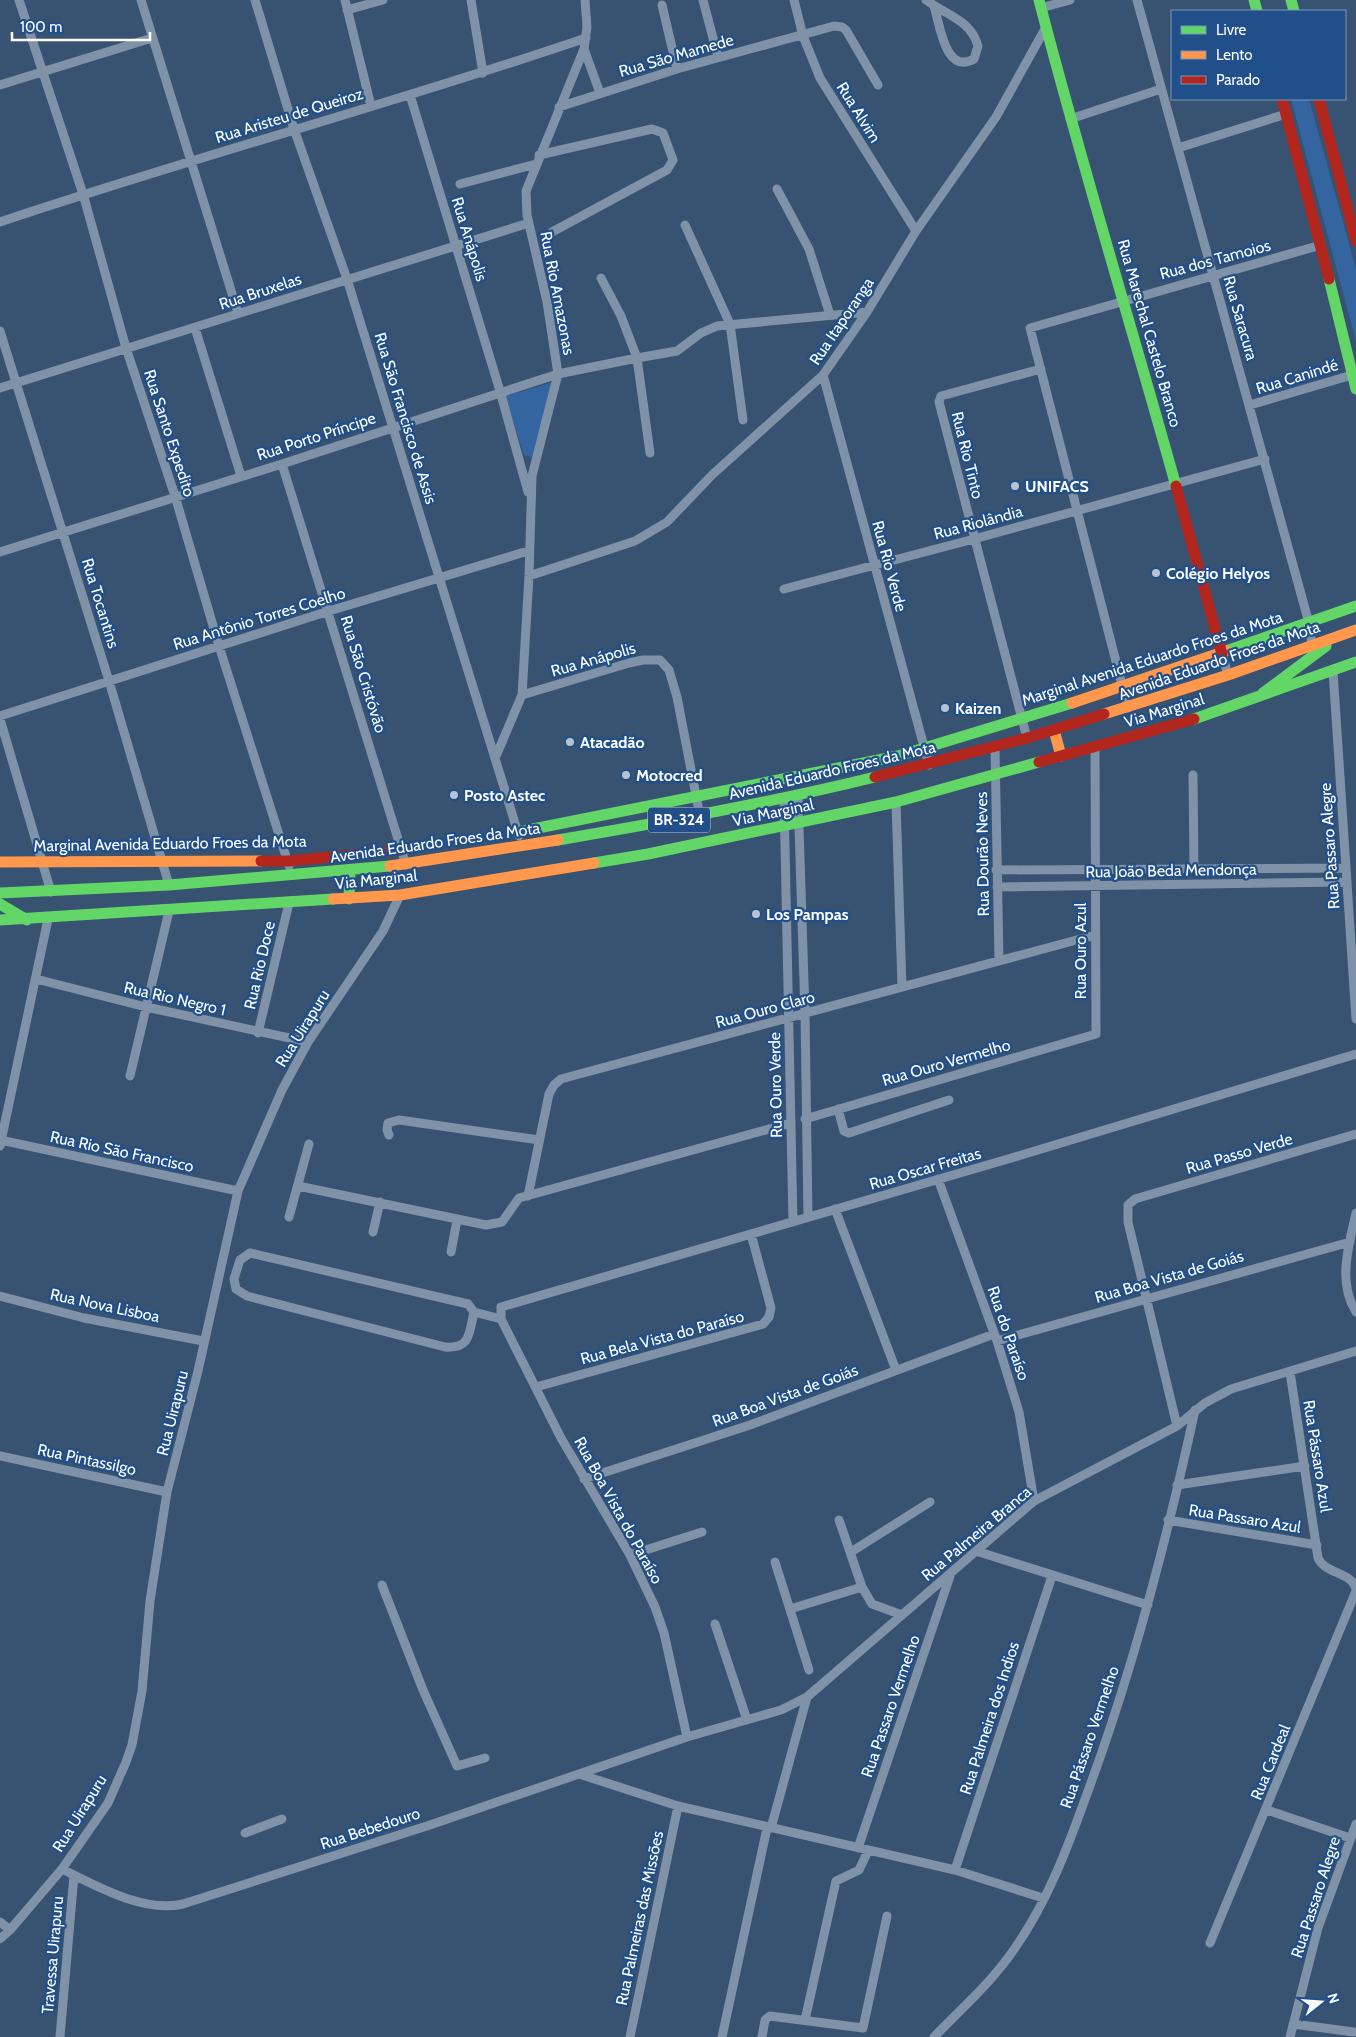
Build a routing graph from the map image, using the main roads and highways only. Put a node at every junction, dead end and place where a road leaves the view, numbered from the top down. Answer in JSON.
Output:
{"nodes":[{"id":1,"x":1040,"y":4,"type":"edge"},
{"id":2,"x":1282,"y":100,"type":"edge"},
{"id":3,"x":1319,"y":100,"type":"edge"},
{"id":4,"x":1356,"y":241,"type":"edge"},
{"id":5,"x":1339,"y":317,"type":"junction"},
{"id":6,"x":1356,"y":355,"type":"edge"},
{"id":7,"x":1356,"y":389,"type":"edge"},
{"id":8,"x":1356,"y":606,"type":"edge"},
{"id":9,"x":1356,"y":630,"type":"edge"},
{"id":10,"x":1337,"y":637,"type":"junction"},
{"id":11,"x":1222,"y":654,"type":"junction"},
{"id":12,"x":1356,"y":662,"type":"edge"},
{"id":13,"x":1264,"y":693,"type":"junction"},
{"id":14,"x":1054,"y":730,"type":"junction"},
{"id":15,"x":1060,"y":756,"type":"junction"},
{"id":16,"x":518,"y":832,"type":"road end"},
{"id":17,"x":401,"y":850,"type":"road end"},
{"id":18,"x":0,"y":862,"type":"edge"},
{"id":19,"x":350,"y":872,"type":"junction"},
{"id":20,"x":0,"y":893,"type":"edge"},
{"id":21,"x":348,"y":898,"type":"junction"},
{"id":22,"x":0,"y":904,"type":"edge"},
{"id":23,"x":0,"y":920,"type":"edge"},
{"id":24,"x":27,"y":920,"type":"junction"}],
"edges":[{"from":1,"to":11,"type":"main road","name":"Rua Marechal Castelo Branco"},
{"from":2,"to":5,"type":"main road"},
{"from":3,"to":4,"type":"main road"},
{"from":5,"to":6,"type":"main road"},
{"from":5,"to":7,"type":"main road"},
{"from":8,"to":11,"type":"main road","name":"Marginal Avenida Eduardo Froes da Mota"},
{"from":9,"to":10,"type":"main road","name":"Avenida Eduardo Froes da Mota","number":"BR-324"},
{"from":10,"to":13,"type":"main road"},
{"from":10,"to":14,"type":"main road","name":"Avenida Eduardo Froes da Mota","number":"BR-324"},
{"from":11,"to":16,"type":"main road","name":"Marginal Avenida Eduardo Froes da Mota"},
{"from":12,"to":13,"type":"main road","name":"Via Marginal"},
{"from":13,"to":15,"type":"main road","name":"Via Marginal"},
{"from":14,"to":15,"type":"main road"},
{"from":14,"to":19,"type":"main road","name":"Avenida Eduardo Froes da Mota","number":"BR-324"},
{"from":15,"to":21,"type":"main road","name":"Via Marginal"},
{"from":17,"to":18,"type":"main road","name":"Marginal Avenida Eduardo Froes da Mota"},
{"from":19,"to":20,"type":"main road","name":"Avenida Eduardo Froes da Mota","number":"BR-324"},
{"from":19,"to":21,"type":"main road"},
{"from":21,"to":24,"type":"main road","name":"Via Marginal"},
{"from":22,"to":24,"type":"main road"},
{"from":23,"to":24,"type":"main road","name":"Via Marginal"}]}
